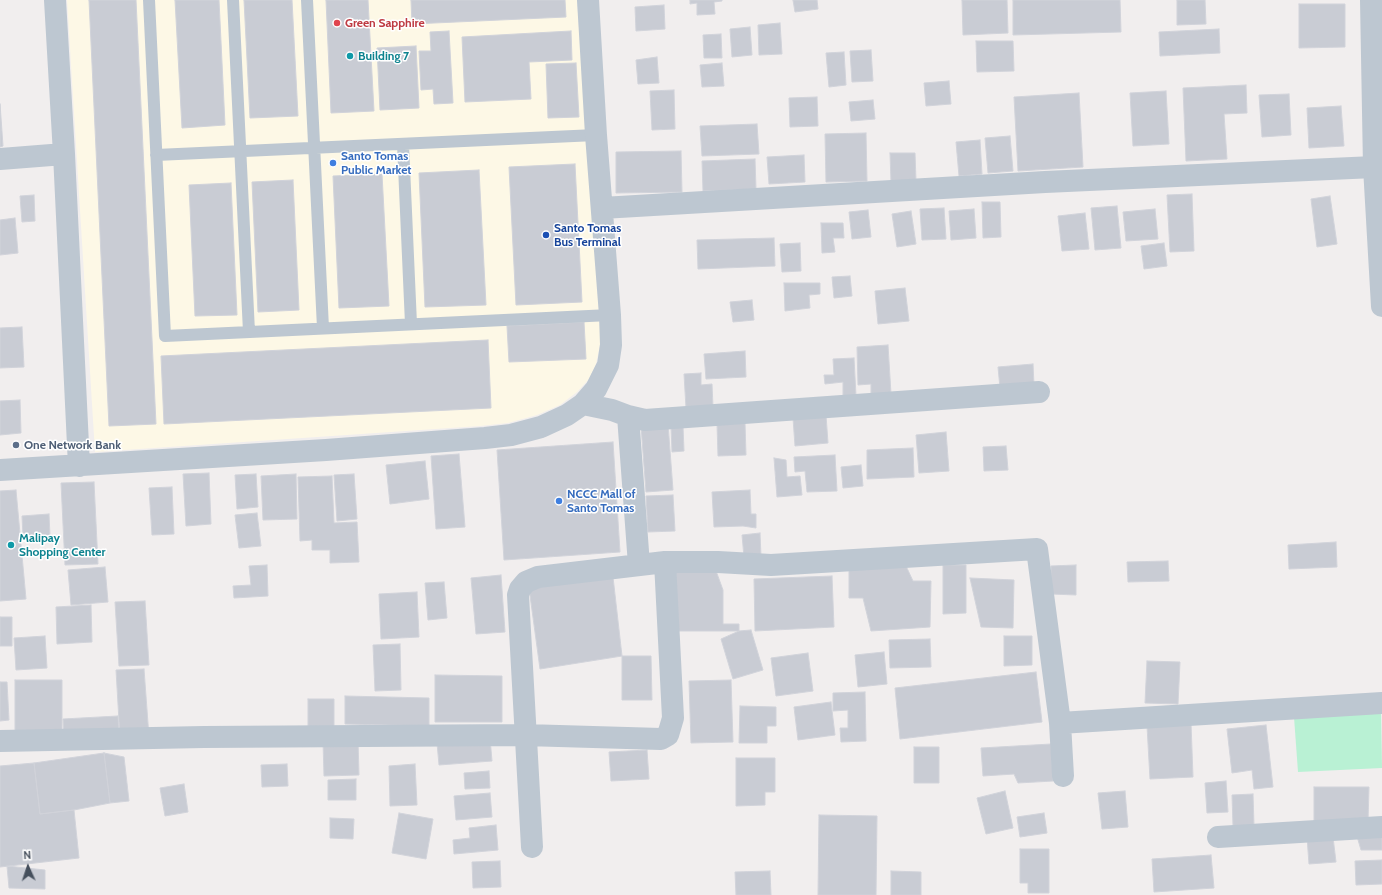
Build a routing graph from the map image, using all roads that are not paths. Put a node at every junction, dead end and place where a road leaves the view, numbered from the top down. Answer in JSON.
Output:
{"nodes":[{"id":1,"x":55,"y":0,"type":"edge"},
{"id":2,"x":149,"y":0,"type":"edge"},
{"id":3,"x":233,"y":0,"type":"edge"},
{"id":4,"x":307,"y":0,"type":"edge"},
{"id":5,"x":588,"y":0,"type":"edge"},
{"id":6,"x":1371,"y":0,"type":"edge"},
{"id":7,"x":596,"y":134,"type":"junction"},
{"id":8,"x":403,"y":144,"type":"junction"},
{"id":9,"x":314,"y":148,"type":"junction"},
{"id":10,"x":240,"y":151,"type":"junction"},
{"id":11,"x":64,"y":154,"type":"junction"},
{"id":12,"x":156,"y":155,"type":"junction"},
{"id":13,"x":0,"y":159,"type":"edge"},
{"id":14,"x":1374,"y":167,"type":"junction"},
{"id":15,"x":602,"y":208,"type":"junction"},
{"id":16,"x":1382,"y":306,"type":"edge"},
{"id":17,"x":610,"y":315,"type":"junction"},
{"id":18,"x":411,"y":324,"type":"junction"},
{"id":19,"x":323,"y":328,"type":"junction"},
{"id":20,"x":249,"y":332,"type":"junction"},
{"id":21,"x":1039,"y":392,"type":"dead end"},
{"id":22,"x":583,"y":404,"type":"junction"},
{"id":23,"x":628,"y":416,"type":"junction"},
{"id":24,"x":79,"y":466,"type":"junction"},
{"id":25,"x":0,"y":470,"type":"edge"},
{"id":26,"x":665,"y":562,"type":"junction"},
{"id":27,"x":639,"y":565,"type":"junction"},
{"id":28,"x":1382,"y":703,"type":"edge"},
{"id":29,"x":1060,"y":723,"type":"junction"},
{"id":30,"x":525,"y":734,"type":"junction"},
{"id":31,"x":0,"y":741,"type":"edge"},
{"id":32,"x":1063,"y":776,"type":"dead end"},
{"id":33,"x":1382,"y":827,"type":"edge"},
{"id":34,"x":1218,"y":836,"type":"dead end"},
{"id":35,"x":532,"y":847,"type":"dead end"}],
"edges":[{"from":1,"to":11,"type":"street"},
{"from":2,"to":12,"type":"lane"},
{"from":3,"to":10,"type":"lane"},
{"from":4,"to":9,"type":"lane"},
{"from":5,"to":7,"type":"street"},
{"from":6,"to":14,"type":"street"},
{"from":7,"to":8,"type":"lane"},
{"from":7,"to":15,"type":"street"},
{"from":8,"to":9,"type":"lane"},
{"from":8,"to":18,"type":"lane"},
{"from":9,"to":10,"type":"lane"},
{"from":9,"to":19,"type":"lane"},
{"from":10,"to":12,"type":"lane"},
{"from":10,"to":20,"type":"lane"},
{"from":11,"to":13,"type":"street"},
{"from":11,"to":24,"type":"street"},
{"from":12,"to":20,"type":"lane"},
{"from":14,"to":15,"type":"street"},
{"from":14,"to":16,"type":"street"},
{"from":15,"to":17,"type":"street"},
{"from":17,"to":18,"type":"lane"},
{"from":17,"to":22,"type":"street"},
{"from":18,"to":19,"type":"lane"},
{"from":19,"to":20,"type":"lane"},
{"from":21,"to":23,"type":"street"},
{"from":22,"to":23,"type":"street"},
{"from":22,"to":24,"type":"street"},
{"from":23,"to":27,"type":"street"},
{"from":24,"to":25,"type":"street"},
{"from":26,"to":27,"type":"street"},
{"from":26,"to":29,"type":"street"},
{"from":26,"to":30,"type":"street"},
{"from":27,"to":30,"type":"street"},
{"from":28,"to":29,"type":"street"},
{"from":29,"to":32,"type":"street"},
{"from":30,"to":31,"type":"street"},
{"from":30,"to":35,"type":"street"},
{"from":33,"to":34,"type":"street"}]}
